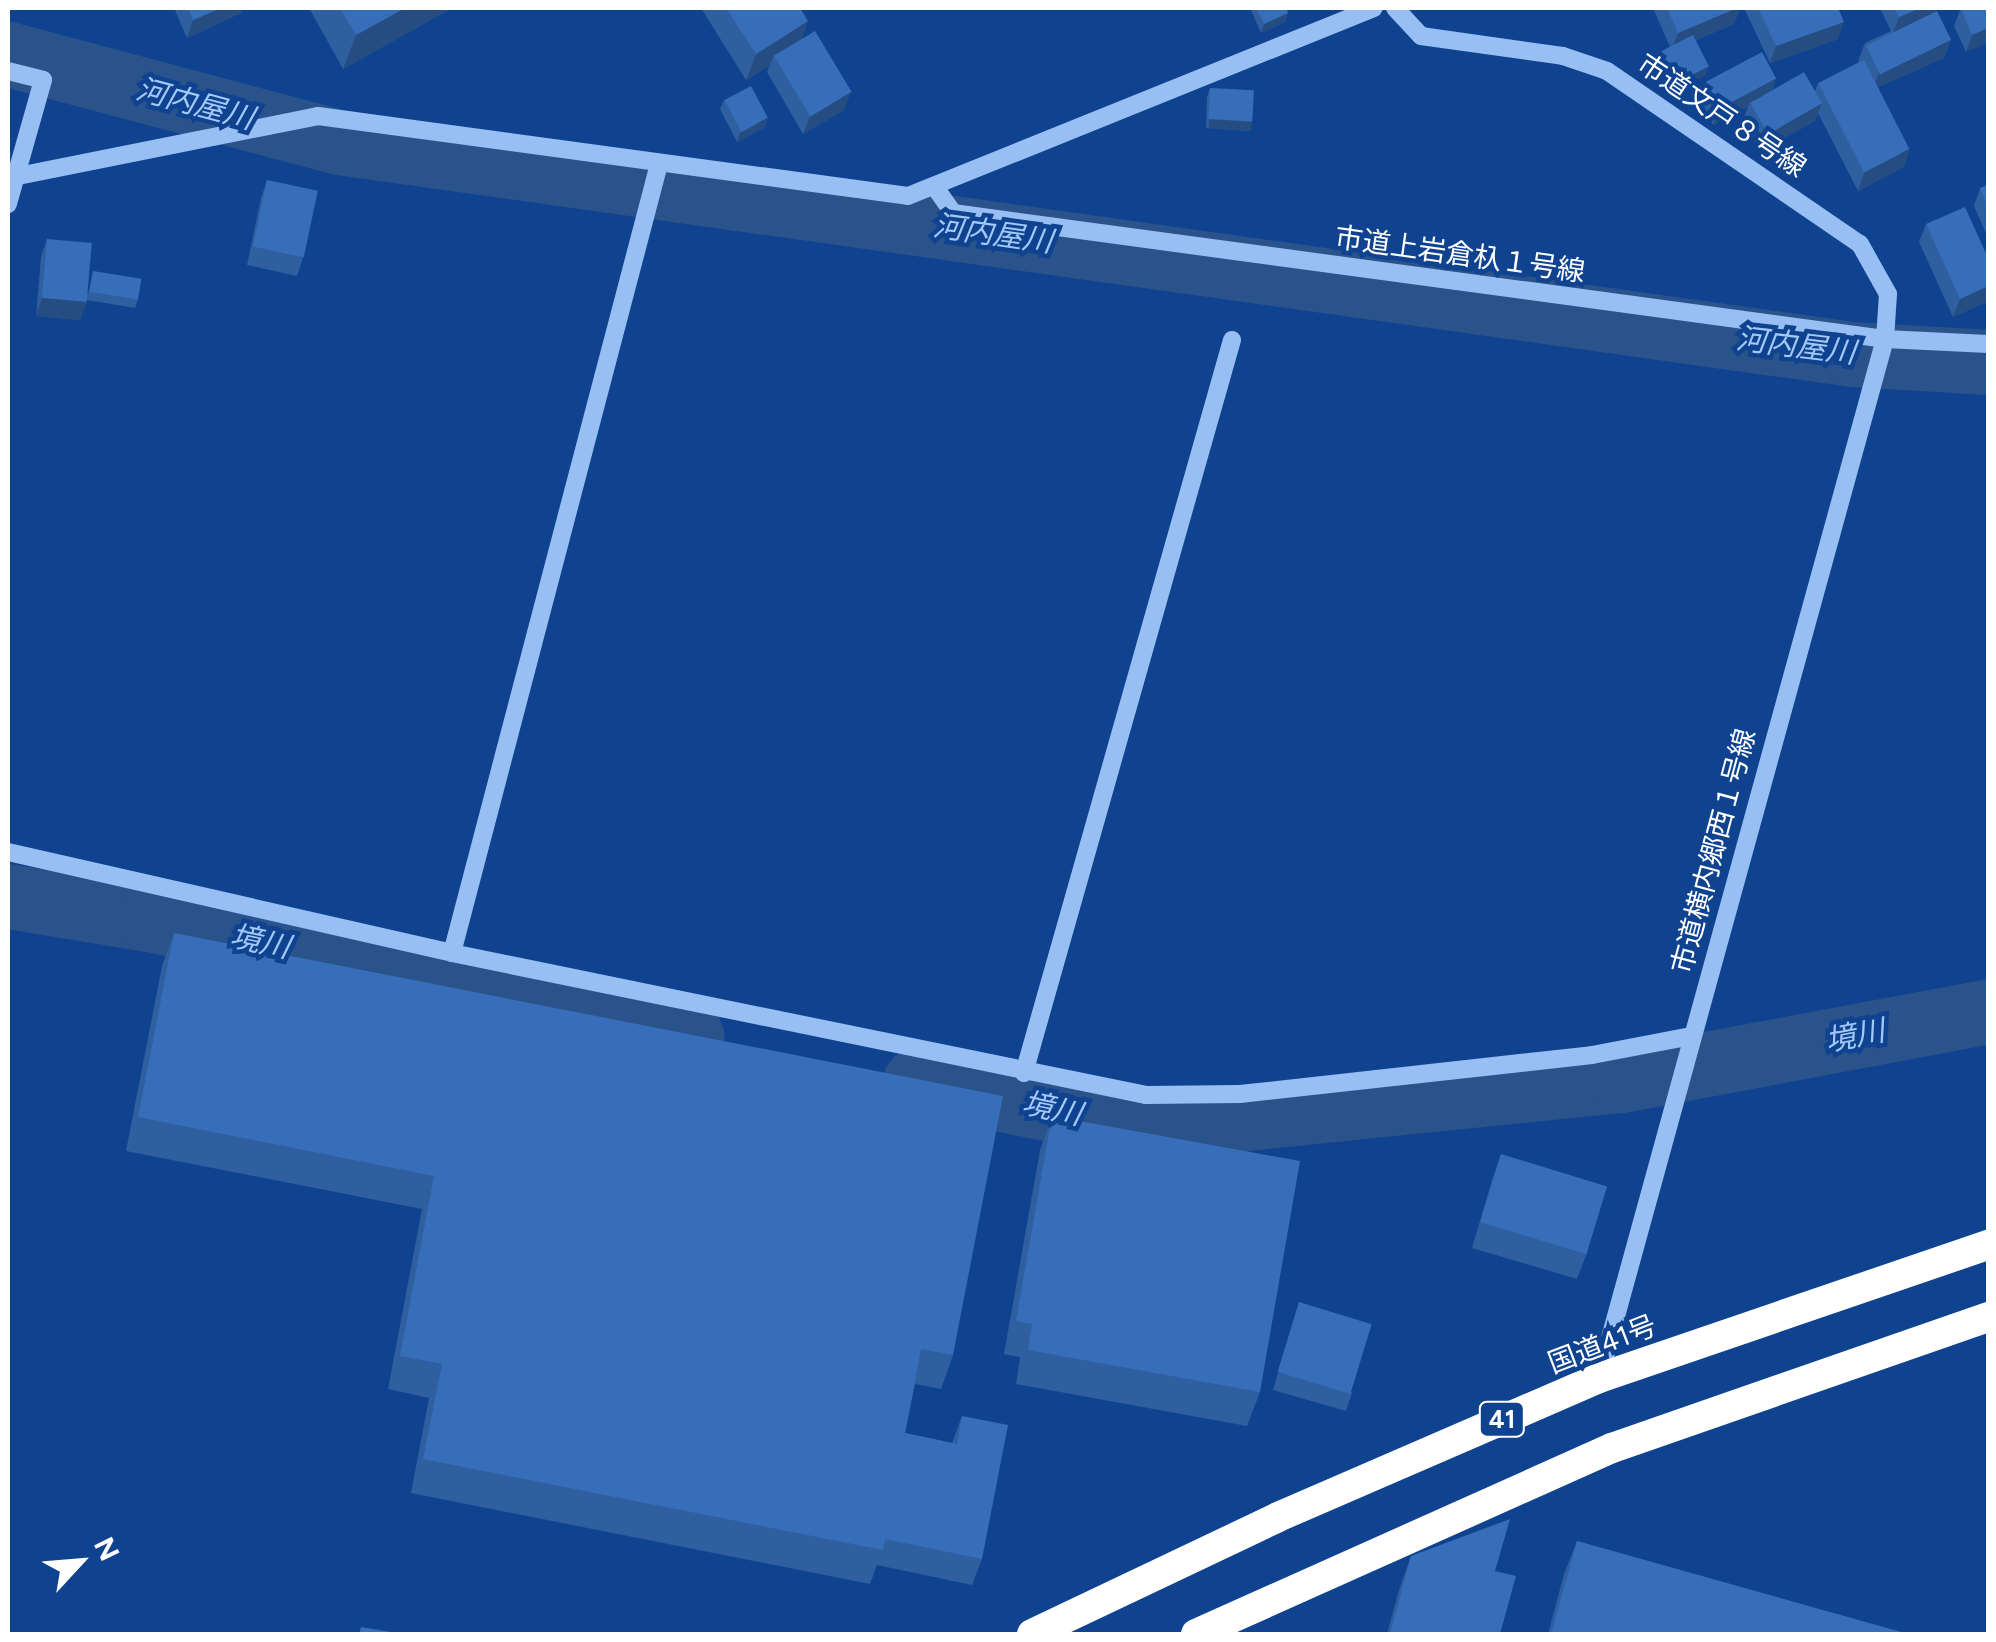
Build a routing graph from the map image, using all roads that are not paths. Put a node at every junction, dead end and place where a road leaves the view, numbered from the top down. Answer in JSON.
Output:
{"nodes":[{"id":1,"x":1374,"y":8,"type":"edge"},
{"id":2,"x":1395,"y":8,"type":"edge"},
{"id":3,"x":8,"y":71,"type":"edge"},
{"id":4,"x":658,"y":164,"type":"junction"},
{"id":5,"x":11,"y":178,"type":"edge"},
{"id":6,"x":938,"y":190,"type":"junction"},
{"id":7,"x":8,"y":204,"type":"edge"},
{"id":8,"x":1884,"y":339,"type":"junction"},
{"id":9,"x":1232,"y":340,"type":"dead end"},
{"id":10,"x":1988,"y":344,"type":"edge"},
{"id":11,"x":8,"y":852,"type":"edge"},
{"id":12,"x":452,"y":953,"type":"junction"},
{"id":13,"x":1692,"y":1036,"type":"junction"},
{"id":14,"x":1024,"y":1074,"type":"junction"},
{"id":15,"x":1988,"y":1245,"type":"edge"},
{"id":16,"x":1988,"y":1317,"type":"edge"},
{"id":17,"x":1599,"y":1378,"type":"junction"},
{"id":18,"x":1032,"y":1634,"type":"edge"},
{"id":19,"x":1196,"y":1634,"type":"edge"}],
"edges":[{"from":1,"to":6,"type":"street"},
{"from":2,"to":8,"type":"street","name":"市道文戸８号線"},
{"from":3,"to":5,"type":"street"},
{"from":4,"to":5,"type":"street"},
{"from":4,"to":6,"type":"street"},
{"from":4,"to":12,"type":"street"},
{"from":5,"to":7,"type":"street"},
{"from":6,"to":8,"type":"street","name":"市道上岩倉杁１号線"},
{"from":8,"to":10,"type":"street","name":"市道上岩倉杁１号線"},
{"from":8,"to":13,"type":"street","name":"市道横内郷西１号線"},
{"from":9,"to":14,"type":"street"},
{"from":11,"to":12,"type":"street"},
{"from":12,"to":14,"type":"street"},
{"from":13,"to":14,"type":"street"},
{"from":13,"to":17,"type":"street","name":"市道横内郷西１号線"},
{"from":15,"to":17,"type":"highway","name":"国道41号","number":"41"},
{"from":16,"to":19,"type":"highway"},
{"from":17,"to":18,"type":"highway","name":"国道41号","number":"41"}]}
